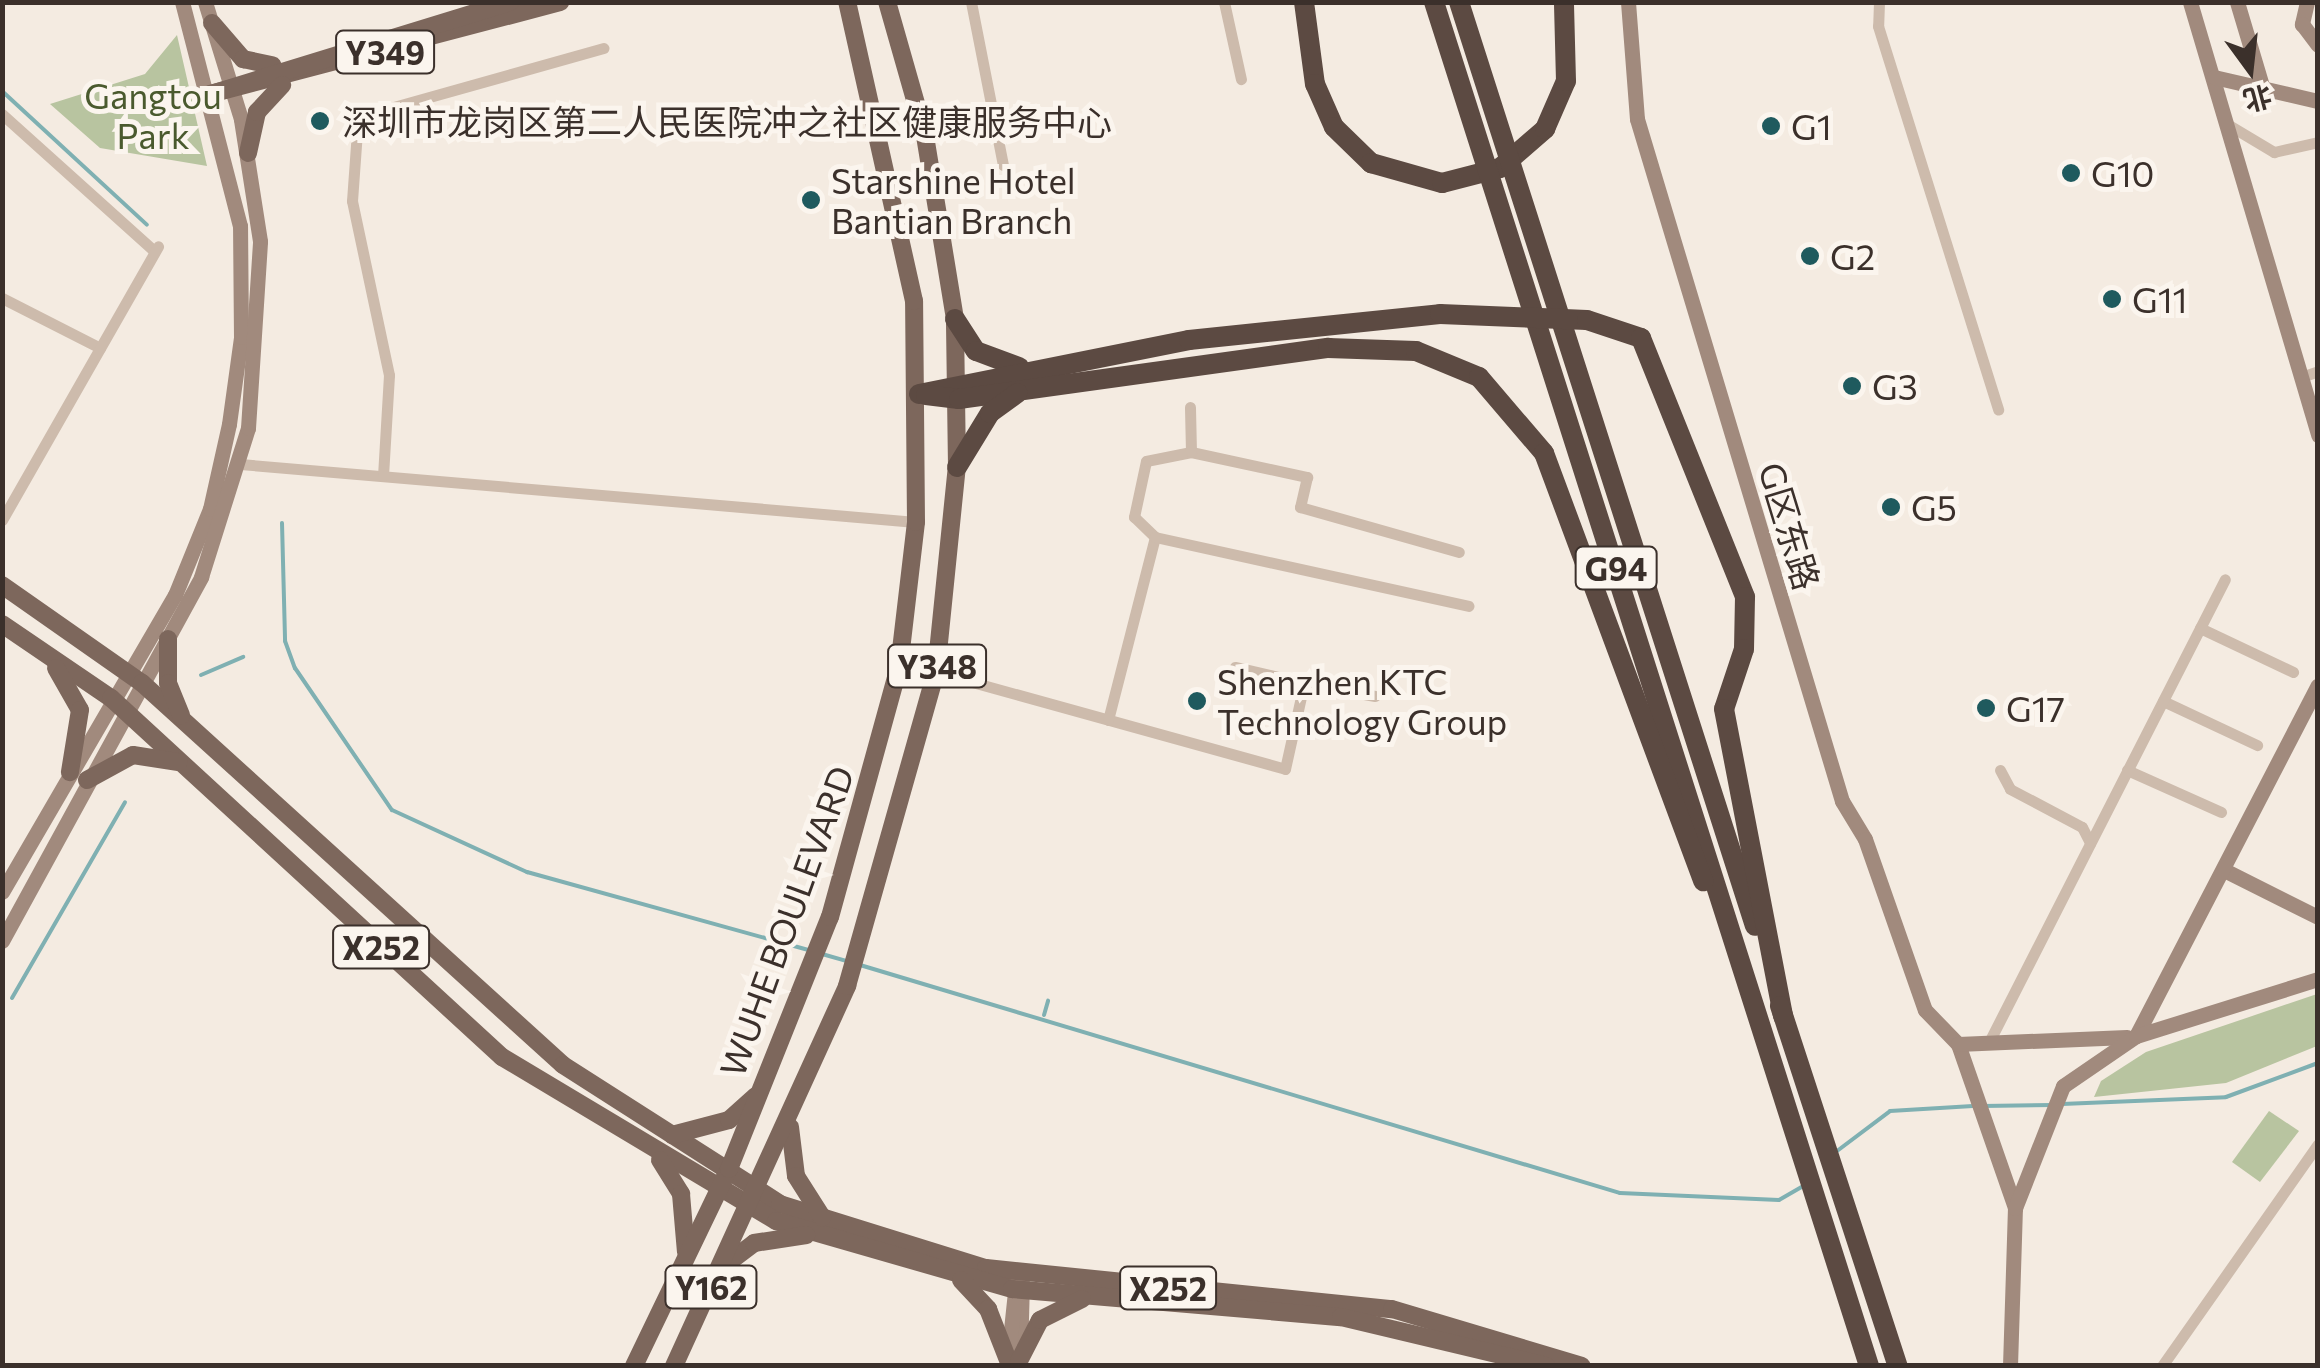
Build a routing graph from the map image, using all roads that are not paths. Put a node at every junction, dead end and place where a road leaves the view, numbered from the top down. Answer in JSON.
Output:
{"nodes":[{"id":1,"x":182,"y":2,"type":"edge"},
{"id":2,"x":205,"y":2,"type":"edge"},
{"id":3,"x":510,"y":2,"type":"edge"},
{"id":4,"x":560,"y":2,"type":"edge"},
{"id":5,"x":847,"y":2,"type":"edge"},
{"id":6,"x":887,"y":2,"type":"edge"},
{"id":7,"x":971,"y":2,"type":"edge"},
{"id":8,"x":1224,"y":2,"type":"edge"},
{"id":9,"x":1304,"y":2,"type":"edge"},
{"id":10,"x":1434,"y":2,"type":"edge"},
{"id":11,"x":1459,"y":2,"type":"edge"},
{"id":12,"x":1564,"y":2,"type":"edge"},
{"id":13,"x":1628,"y":2,"type":"edge"},
{"id":14,"x":1882,"y":2,"type":"edge"},
{"id":15,"x":2190,"y":2,"type":"edge"},
{"id":16,"x":2236,"y":2,"type":"edge"},
{"id":17,"x":2306,"y":2,"type":"edge"},
{"id":18,"x":212,"y":23,"type":"junction"},
{"id":19,"x":2318,"y":45,"type":"edge"},
{"id":20,"x":603,"y":48,"type":"dead end"},
{"id":21,"x":294,"y":70,"type":"junction"},
{"id":22,"x":2214,"y":77,"type":"junction"},
{"id":23,"x":1241,"y":80,"type":"dead end"},
{"id":24,"x":232,"y":88,"type":"junction"},
{"id":25,"x":2262,"y":89,"type":"junction"},
{"id":26,"x":210,"y":94,"type":"junction"},
{"id":27,"x":2318,"y":101,"type":"edge"},
{"id":28,"x":2,"y":114,"type":"edge"},
{"id":29,"x":2227,"y":124,"type":"junction"},
{"id":30,"x":2318,"y":142,"type":"edge"},
{"id":31,"x":248,"y":153,"type":"junction"},
{"id":32,"x":1003,"y":165,"type":"dead end"},
{"id":33,"x":2,"y":298,"type":"edge"},
{"id":34,"x":955,"y":319,"type":"junction"},
{"id":35,"x":1222,"y":336,"type":"junction"},
{"id":36,"x":100,"y":348,"type":"junction"},
{"id":37,"x":1224,"y":358,"type":"junction"},
{"id":38,"x":2318,"y":371,"type":"edge"},
{"id":39,"x":2301,"y":376,"type":"junction"},
{"id":40,"x":1037,"y":377,"type":"junction"},
{"id":41,"x":958,"y":391,"type":"junction"},
{"id":42,"x":920,"y":394,"type":"junction"},
{"id":43,"x":1190,"y":407,"type":"dead end"},
{"id":44,"x":1998,"y":410,"type":"dead end"},
{"id":45,"x":2318,"y":435,"type":"edge"},
{"id":46,"x":1191,"y":452,"type":"junction"},
{"id":47,"x":240,"y":464,"type":"junction"},
{"id":48,"x":957,"y":467,"type":"junction"},
{"id":49,"x":382,"y":476,"type":"junction"},
{"id":50,"x":2,"y":520,"type":"edge"},
{"id":51,"x":916,"y":522,"type":"junction"},
{"id":52,"x":1155,"y":538,"type":"junction"},
{"id":53,"x":1459,"y":552,"type":"dead end"},
{"id":54,"x":2225,"y":578,"type":"dead end"},
{"id":55,"x":2,"y":585,"type":"edge"},
{"id":56,"x":1469,"y":606,"type":"dead end"},
{"id":57,"x":2,"y":624,"type":"edge"},
{"id":58,"x":2200,"y":628,"type":"junction"},
{"id":59,"x":168,"y":638,"type":"junction"},
{"id":60,"x":39,"y":649,"type":"junction"},
{"id":61,"x":1235,"y":667,"type":"dead end"},
{"id":62,"x":126,"y":672,"type":"junction"},
{"id":63,"x":936,"y":672,"type":"junction"},
{"id":64,"x":2293,"y":672,"type":"dead end"},
{"id":65,"x":142,"y":683,"type":"junction"},
{"id":66,"x":1304,"y":683,"type":"junction"},
{"id":67,"x":2318,"y":685,"type":"edge"},
{"id":68,"x":1376,"y":696,"type":"dead end"},
{"id":69,"x":2162,"y":701,"type":"junction"},
{"id":70,"x":118,"y":704,"type":"junction"},
{"id":71,"x":1108,"y":720,"type":"junction"},
{"id":72,"x":190,"y":729,"type":"junction"},
{"id":73,"x":2257,"y":745,"type":"dead end"},
{"id":74,"x":184,"y":766,"type":"junction"},
{"id":75,"x":2000,"y":770,"type":"dead end"},
{"id":76,"x":2127,"y":770,"type":"junction"},
{"id":77,"x":70,"y":772,"type":"junction"},
{"id":78,"x":87,"y":780,"type":"junction"},
{"id":79,"x":2220,"y":812,"type":"dead end"},
{"id":80,"x":2090,"y":843,"type":"junction"},
{"id":81,"x":2226,"y":871,"type":"junction"},
{"id":82,"x":2,"y":892,"type":"edge"},
{"id":83,"x":2318,"y":917,"type":"edge"},
{"id":84,"x":2,"y":940,"type":"edge"},
{"id":85,"x":2318,"y":979,"type":"edge"},
{"id":86,"x":1783,"y":1016,"type":"junction"},
{"id":87,"x":1761,"y":1024,"type":"junction"},
{"id":88,"x":2136,"y":1036,"type":"junction"},
{"id":89,"x":1990,"y":1040,"type":"junction"},
{"id":90,"x":1958,"y":1044,"type":"junction"},
{"id":91,"x":760,"y":1093,"type":"junction"},
{"id":92,"x":790,"y":1123,"type":"junction"},
{"id":93,"x":672,"y":1135,"type":"junction"},
{"id":94,"x":2318,"y":1144,"type":"edge"},
{"id":95,"x":658,"y":1158,"type":"junction"},
{"id":96,"x":729,"y":1169,"type":"junction"},
{"id":97,"x":762,"y":1186,"type":"junction"},
{"id":98,"x":716,"y":1192,"type":"junction"},
{"id":99,"x":2014,"y":1208,"type":"junction"},
{"id":100,"x":750,"y":1209,"type":"junction"},
{"id":101,"x":821,"y":1228,"type":"junction"},
{"id":102,"x":686,"y":1253,"type":"junction"},
{"id":103,"x":721,"y":1268,"type":"junction"},
{"id":104,"x":952,"y":1275,"type":"junction"},
{"id":105,"x":1019,"y":1284,"type":"junction"},
{"id":106,"x":1093,"y":1297,"type":"junction"},
{"id":107,"x":1014,"y":1363,"type":"edge"},
{"id":108,"x":634,"y":1366,"type":"edge"},
{"id":109,"x":674,"y":1366,"type":"edge"},
{"id":110,"x":1546,"y":1366,"type":"edge"},
{"id":111,"x":1582,"y":1366,"type":"edge"},
{"id":112,"x":1870,"y":1366,"type":"edge"},
{"id":113,"x":1898,"y":1366,"type":"edge"},
{"id":114,"x":2010,"y":1366,"type":"edge"},
{"id":115,"x":2162,"y":1366,"type":"edge"}],
"edges":[{"from":1,"to":26,"type":"street"},
{"from":2,"to":18,"type":"street"},
{"from":3,"to":21,"type":"main road"},
{"from":4,"to":21,"type":"main road","number":"Y349"},
{"from":5,"to":42,"type":"main road","name":"WUHE BOULEVARD","number":"Y348"},
{"from":6,"to":34,"type":"main road","name":"WUHE BOULEVARD","number":"Y348"},
{"from":7,"to":32,"type":"street"},
{"from":8,"to":23,"type":"street"},
{"from":9,"to":12,"type":"highway"},
{"from":10,"to":87,"type":"highway","number":"G94"},
{"from":11,"to":86,"type":"highway","number":"G94"},
{"from":13,"to":90,"type":"street","name":"G区东路"},
{"from":14,"to":44,"type":"street"},
{"from":15,"to":22,"type":"street"},
{"from":16,"to":25,"type":"street"},
{"from":17,"to":19,"type":"street"},
{"from":18,"to":21,"type":"main road"},
{"from":18,"to":24,"type":"street"},
{"from":20,"to":49,"type":"street"},
{"from":21,"to":24,"type":"main road","number":"Y349"},
{"from":21,"to":31,"type":"main road"},
{"from":22,"to":25,"type":"street"},
{"from":22,"to":29,"type":"street"},
{"from":24,"to":26,"type":"main road","number":"Y349"},
{"from":24,"to":31,"type":"street"},
{"from":25,"to":27,"type":"street"},
{"from":26,"to":62,"type":"street"},
{"from":28,"to":36,"type":"street"},
{"from":29,"to":30,"type":"street"},
{"from":29,"to":39,"type":"street"},
{"from":31,"to":47,"type":"street"},
{"from":33,"to":36,"type":"street"},
{"from":34,"to":40,"type":"highway"},
{"from":34,"to":41,"type":"main road","name":"WUHE BOULEVARD","number":"Y348"},
{"from":35,"to":37,"type":"highway"},
{"from":35,"to":40,"type":"highway"},
{"from":35,"to":86,"type":"highway"},
{"from":36,"to":50,"type":"street"},
{"from":37,"to":40,"type":"highway"},
{"from":37,"to":87,"type":"highway"},
{"from":38,"to":39,"type":"street"},
{"from":39,"to":45,"type":"street"},
{"from":40,"to":41,"type":"highway"},
{"from":40,"to":48,"type":"highway"},
{"from":41,"to":42,"type":"highway"},
{"from":41,"to":48,"type":"main road","name":"WUHE BOULEVARD","number":"Y348"},
{"from":42,"to":51,"type":"main road","name":"WUHE BOULEVARD","number":"Y348"},
{"from":43,"to":46,"type":"street"},
{"from":46,"to":52,"type":"street"},
{"from":46,"to":53,"type":"street"},
{"from":47,"to":49,"type":"street"},
{"from":47,"to":59,"type":"street"},
{"from":48,"to":63,"type":"main road","name":"WUHE BOULEVARD","number":"Y348"},
{"from":49,"to":51,"type":"street"},
{"from":51,"to":91,"type":"main road","name":"WUHE BOULEVARD","number":"Y348"},
{"from":52,"to":56,"type":"street"},
{"from":52,"to":71,"type":"street"},
{"from":54,"to":58,"type":"street"},
{"from":55,"to":62,"type":"main road","number":"X252"},
{"from":57,"to":60,"type":"main road","number":"X252"},
{"from":58,"to":64,"type":"street"},
{"from":58,"to":69,"type":"street"},
{"from":59,"to":65,"type":"street"},
{"from":59,"to":72,"type":"main road"},
{"from":60,"to":70,"type":"main road","number":"X252"},
{"from":60,"to":77,"type":"main road"},
{"from":61,"to":66,"type":"street"},
{"from":62,"to":65,"type":"main road","number":"X252"},
{"from":62,"to":70,"type":"street"},
{"from":63,"to":71,"type":"street"},
{"from":63,"to":92,"type":"main road","name":"WUHE BOULEVARD","number":"Y348"},
{"from":65,"to":70,"type":"street"},
{"from":65,"to":72,"type":"main road","number":"X252"},
{"from":66,"to":68,"type":"street"},
{"from":66,"to":71,"type":"street"},
{"from":67,"to":81,"type":"street"},
{"from":69,"to":73,"type":"street"},
{"from":69,"to":76,"type":"street"},
{"from":70,"to":74,"type":"main road","number":"X252"},
{"from":70,"to":77,"type":"street"},
{"from":70,"to":78,"type":"street"},
{"from":72,"to":93,"type":"main road","number":"X252"},
{"from":74,"to":78,"type":"main road"},
{"from":74,"to":95,"type":"main road","number":"X252"},
{"from":75,"to":80,"type":"street"},
{"from":76,"to":79,"type":"street"},
{"from":76,"to":80,"type":"street"},
{"from":77,"to":82,"type":"street"},
{"from":78,"to":84,"type":"street"},
{"from":80,"to":89,"type":"street"},
{"from":81,"to":83,"type":"street"},
{"from":81,"to":88,"type":"street"},
{"from":85,"to":88,"type":"street"},
{"from":86,"to":113,"type":"highway","number":"G94"},
{"from":87,"to":112,"type":"highway","number":"G94"},
{"from":88,"to":89,"type":"street"},
{"from":88,"to":99,"type":"street"},
{"from":89,"to":90,"type":"street"},
{"from":90,"to":99,"type":"street"},
{"from":91,"to":93,"type":"main road"},
{"from":91,"to":96,"type":"main road","name":"WUHE BOULEVARD","number":"Y348"},
{"from":92,"to":97,"type":"main road","name":"WUHE BOULEVARD","number":"Y348"},
{"from":92,"to":101,"type":"main road"},
{"from":93,"to":96,"type":"main road","number":"X252"},
{"from":94,"to":115,"type":"street"},
{"from":95,"to":98,"type":"main road","number":"X252"},
{"from":95,"to":102,"type":"main road"},
{"from":96,"to":97,"type":"main road","number":"X252"},
{"from":96,"to":98,"type":"main road","name":"WUHE BOULEVARD","number":"Y162"},
{"from":97,"to":100,"type":"main road","name":"WUHE BOULEVARD","number":"Y348"},
{"from":97,"to":101,"type":"main road","number":"X252"},
{"from":98,"to":100,"type":"main road","number":"X252"},
{"from":98,"to":102,"type":"main road","name":"WUHE BOULEVARD","number":"Y162"},
{"from":99,"to":114,"type":"street"},
{"from":100,"to":101,"type":"main road","number":"X252"},
{"from":100,"to":103,"type":"main road","name":"WUHE BOULEVARD","number":"Y162"},
{"from":101,"to":103,"type":"main road"},
{"from":101,"to":104,"type":"main road","number":"X252"},
{"from":101,"to":105,"type":"main road","number":"X252"},
{"from":102,"to":108,"type":"main road","name":"WUHE BOULEVARD","number":"Y162"},
{"from":103,"to":109,"type":"main road","name":"WUHE BOULEVARD","number":"Y162"},
{"from":104,"to":105,"type":"main road","number":"X252"},
{"from":104,"to":107,"type":"main road"},
{"from":105,"to":106,"type":"main road","number":"X252"},
{"from":105,"to":107,"type":"street"},
{"from":105,"to":111,"type":"main road","number":"X252"},
{"from":106,"to":107,"type":"main road"},
{"from":106,"to":110,"type":"main road","number":"X252"}]}
